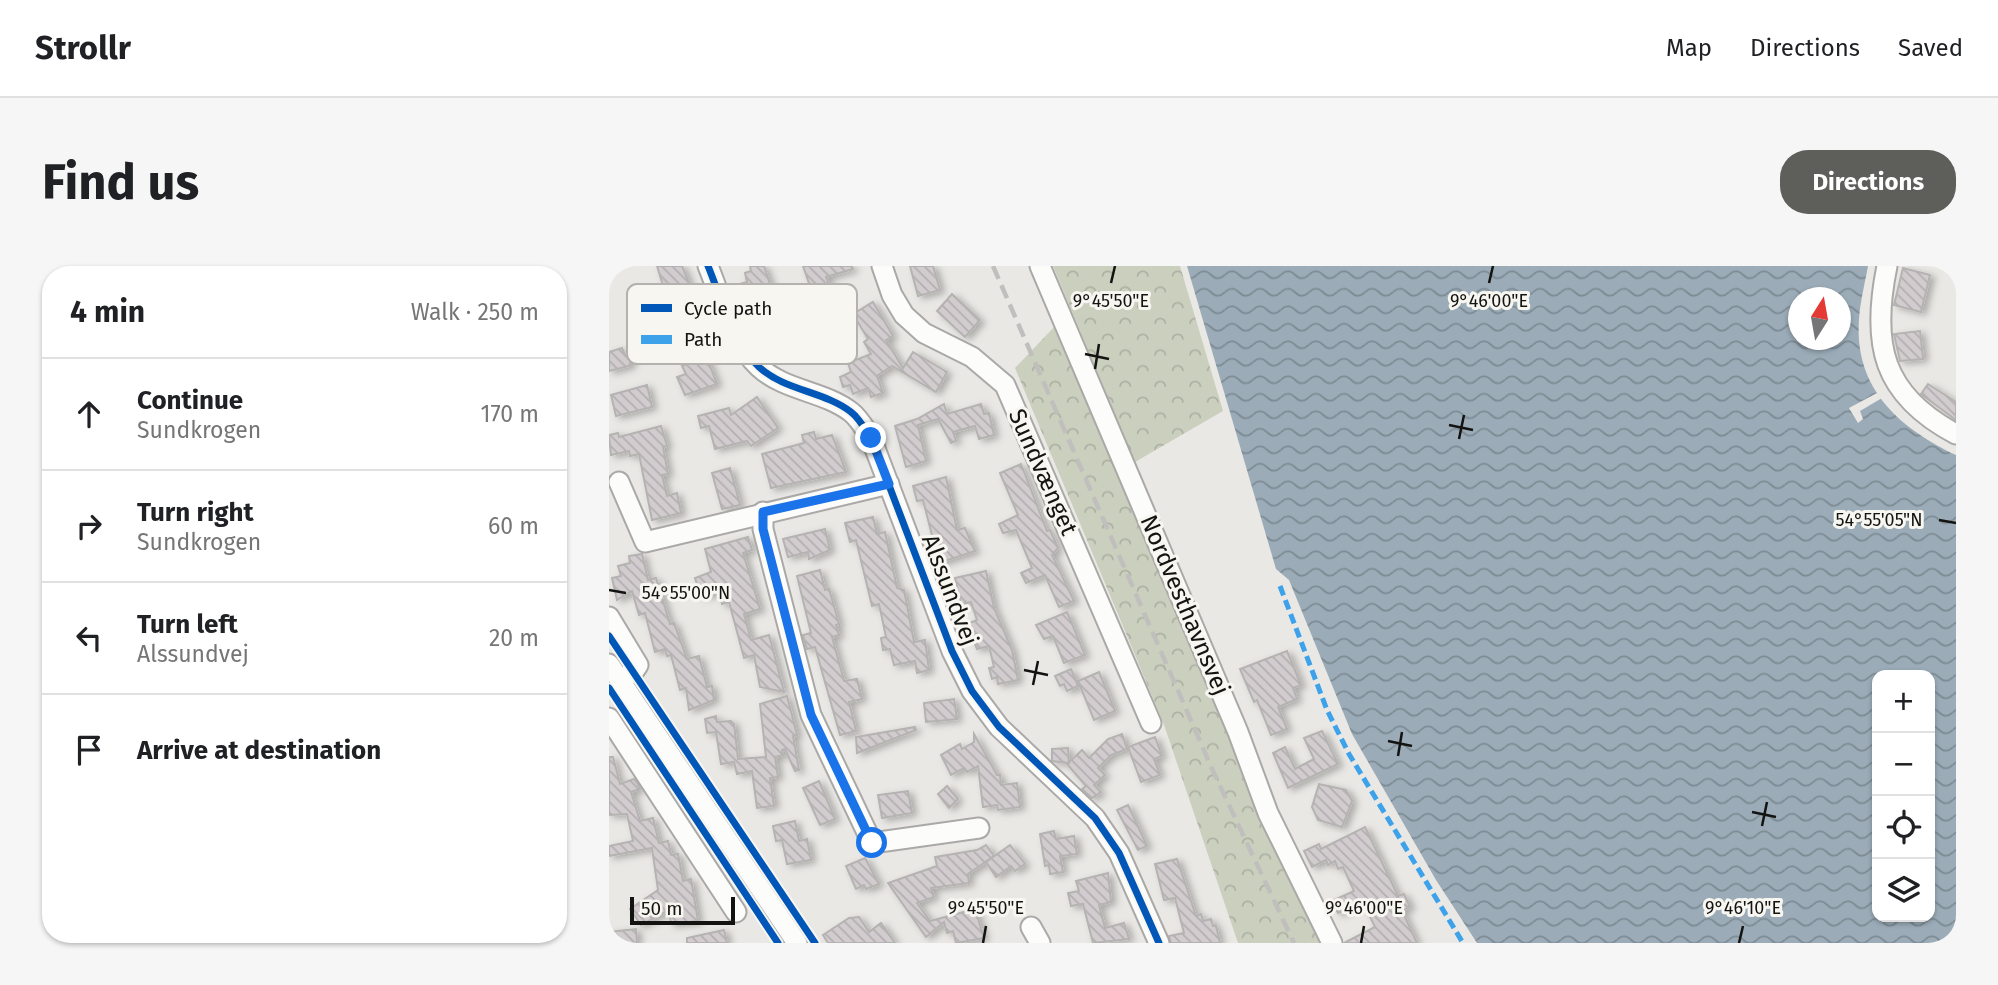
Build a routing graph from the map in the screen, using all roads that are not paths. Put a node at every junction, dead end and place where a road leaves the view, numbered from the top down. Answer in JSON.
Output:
{"nodes":[{"id":1,"x":708,"y":266,"type":"edge"},
{"id":2,"x":882,"y":266,"type":"edge"},
{"id":3,"x":1041,"y":266,"type":"edge"},
{"id":4,"x":1887,"y":266,"type":"edge"},
{"id":5,"x":715,"y":284,"type":"edge"},
{"id":6,"x":757,"y":364,"type":"edge"},
{"id":7,"x":1956,"y":434,"type":"edge"},
{"id":8,"x":619,"y":482,"type":"dead end"},
{"id":9,"x":889,"y":484,"type":"junction"},
{"id":10,"x":763,"y":512,"type":"junction"},
{"id":11,"x":609,"y":617,"type":"edge"},
{"id":12,"x":614,"y":672,"type":"edge"},
{"id":13,"x":609,"y":718,"type":"edge"},
{"id":14,"x":1151,"y":723,"type":"dead end"},
{"id":15,"x":979,"y":828,"type":"dead end"},
{"id":16,"x":726,"y":839,"type":"junction"},
{"id":17,"x":699,"y":854,"type":"junction"},
{"id":18,"x":736,"y":912,"type":"dead end"},
{"id":19,"x":797,"y":943,"type":"edge"},
{"id":20,"x":1159,"y":943,"type":"edge"},
{"id":21,"x":1332,"y":943,"type":"edge"}],
"edges":[{"from":1,"to":5,"type":"street","name":"Alssundvej"},
{"from":2,"to":14,"type":"street","name":"Sundvænget"},
{"from":3,"to":21,"type":"street","name":"Nordvesthavnsvej"},
{"from":4,"to":7,"type":"street"},
{"from":6,"to":9,"type":"street","name":"Alssundvej"},
{"from":8,"to":10,"type":"street"},
{"from":9,"to":10,"type":"street"},
{"from":9,"to":20,"type":"street","name":"Alssundvej"},
{"from":10,"to":15,"type":"street"},
{"from":11,"to":12,"type":"street"},
{"from":12,"to":16,"type":"street"},
{"from":13,"to":17,"type":"street"},
{"from":16,"to":17,"type":"street"},
{"from":16,"to":19,"type":"street"},
{"from":17,"to":18,"type":"street"}]}
